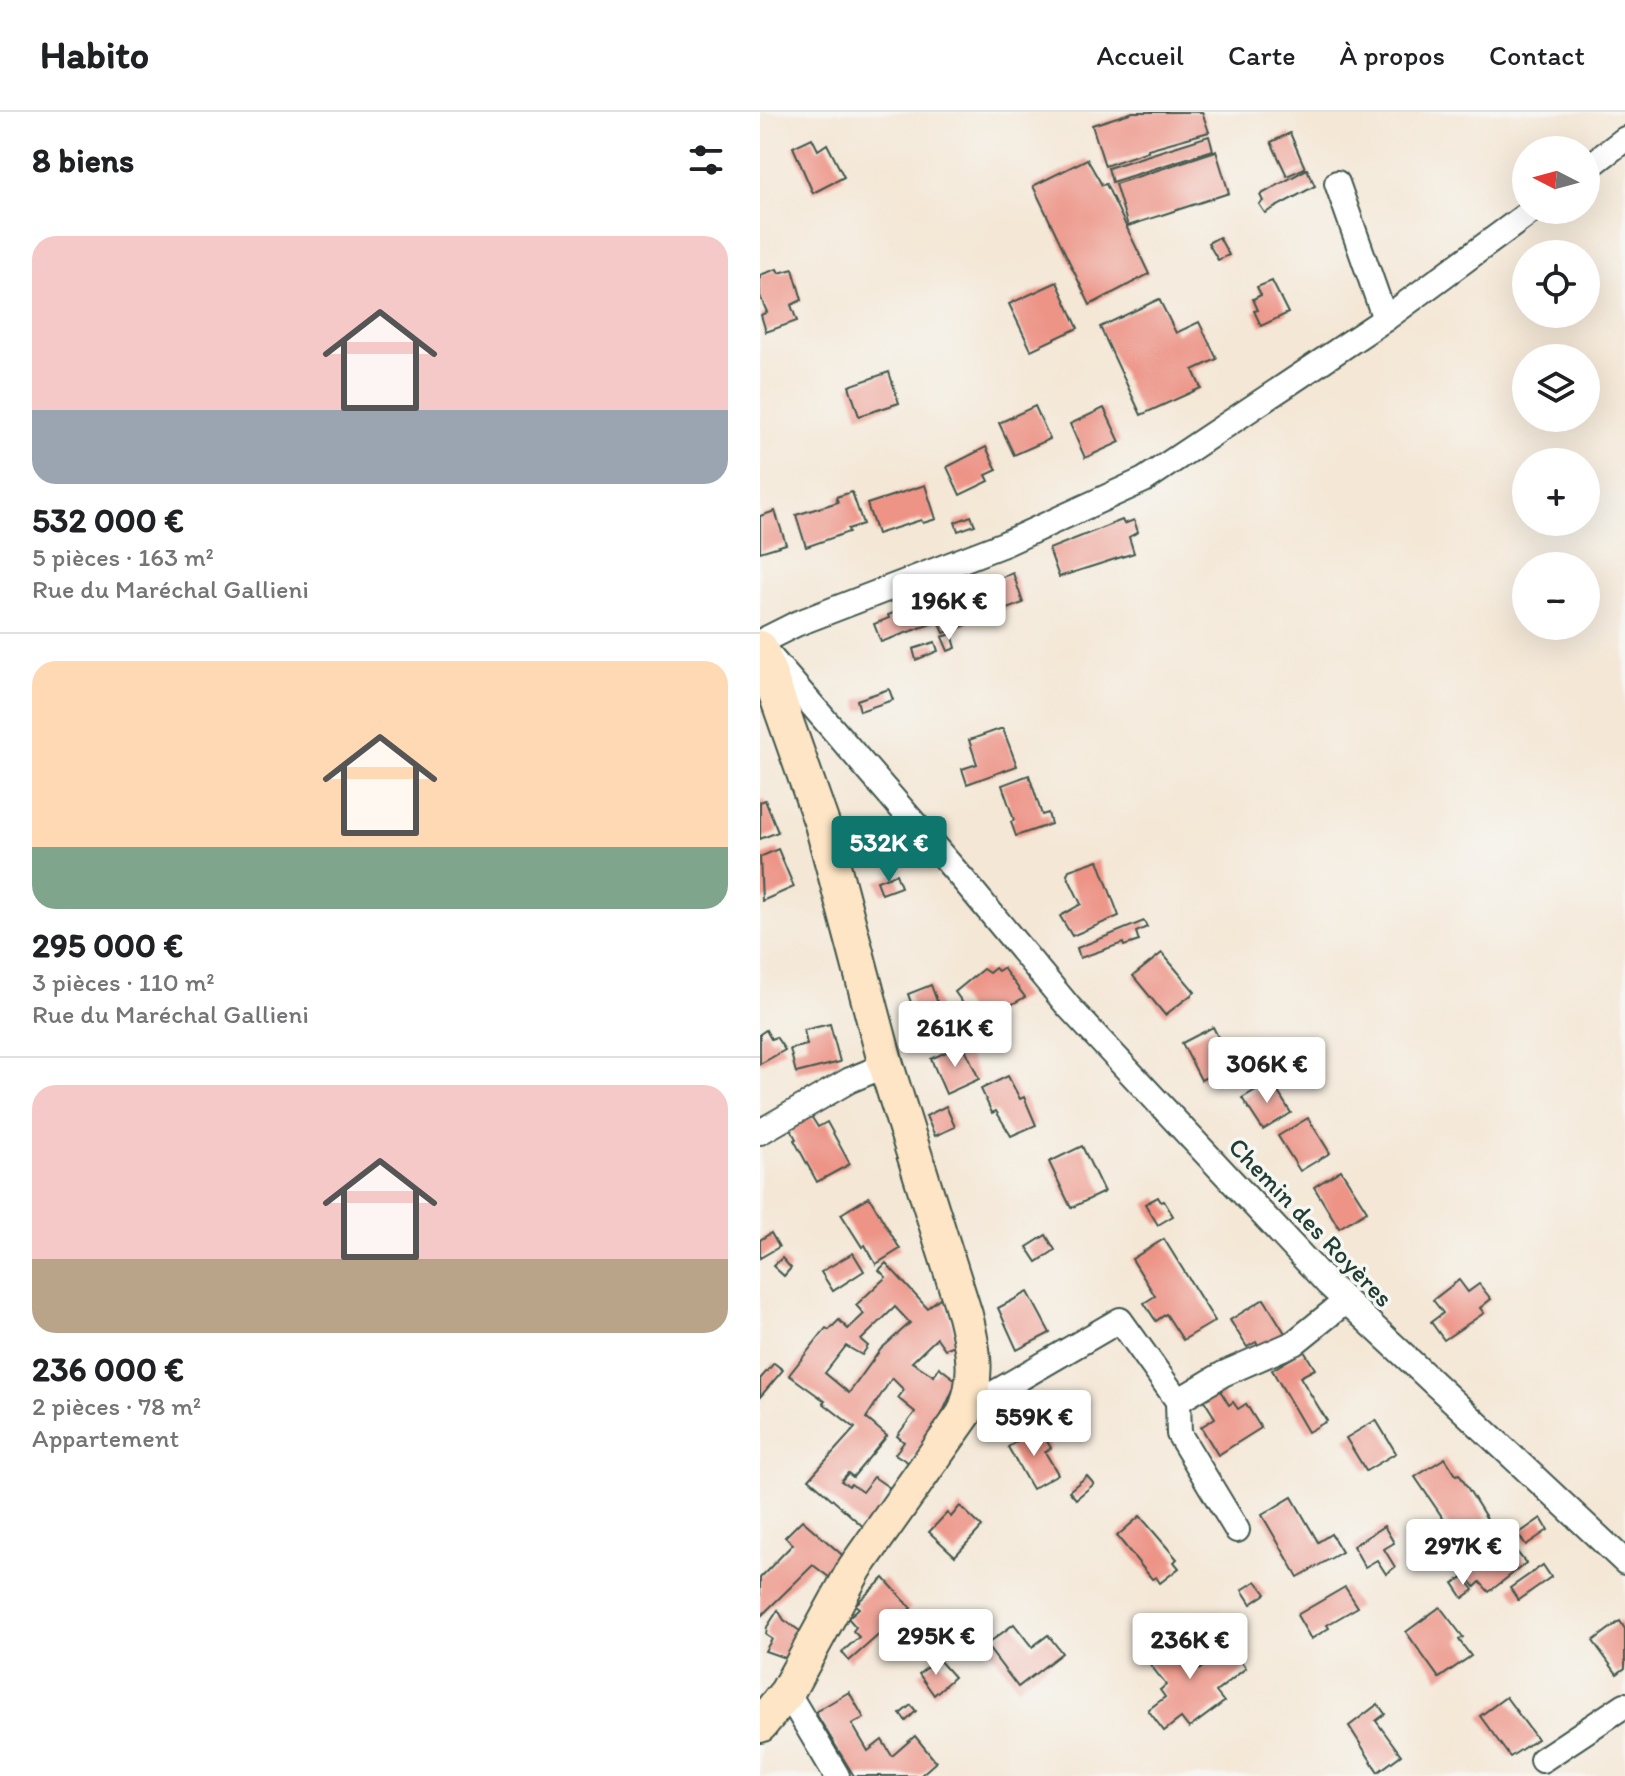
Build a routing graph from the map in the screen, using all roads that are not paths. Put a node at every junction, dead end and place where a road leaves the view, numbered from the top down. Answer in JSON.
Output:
{"nodes":[{"id":1,"x":1625,"y":139,"type":"edge"},
{"id":2,"x":1600,"y":158,"type":"edge"},
{"id":3,"x":1337,"y":183,"type":"dead end"},
{"id":4,"x":1514,"y":224,"type":"edge"},
{"id":5,"x":1385,"y":319,"type":"junction"},
{"id":6,"x":760,"y":645,"type":"edge"},
{"id":7,"x":886,"y":1065,"type":"junction"},
{"id":8,"x":760,"y":1132,"type":"edge"},
{"id":9,"x":1346,"y":1301,"type":"junction"},
{"id":10,"x":973,"y":1391,"type":"junction"},
{"id":11,"x":1178,"y":1401,"type":"junction"},
{"id":12,"x":1237,"y":1530,"type":"dead end"},
{"id":13,"x":1625,"y":1562,"type":"edge"},
{"id":14,"x":787,"y":1692,"type":"junction"},
{"id":15,"x":1625,"y":1705,"type":"edge"},
{"id":16,"x":760,"y":1725,"type":"edge"},
{"id":17,"x":1542,"y":1760,"type":"dead end"},
{"id":18,"x":837,"y":1776,"type":"edge"}],
"edges":[{"from":1,"to":2,"type":"street"},
{"from":3,"to":5,"type":"street"},
{"from":4,"to":5,"type":"street"},
{"from":5,"to":6,"type":"street"},
{"from":6,"to":7,"type":"street"},
{"from":6,"to":9,"type":"street","name":"Chemin des Royères"},
{"from":7,"to":8,"type":"street"},
{"from":7,"to":10,"type":"street"},
{"from":9,"to":11,"type":"street"},
{"from":9,"to":13,"type":"street","name":"Chemin des Royères"},
{"from":10,"to":11,"type":"street"},
{"from":10,"to":14,"type":"street"},
{"from":11,"to":12,"type":"street"},
{"from":14,"to":16,"type":"street"},
{"from":14,"to":18,"type":"street"},
{"from":15,"to":17,"type":"street"}]}
